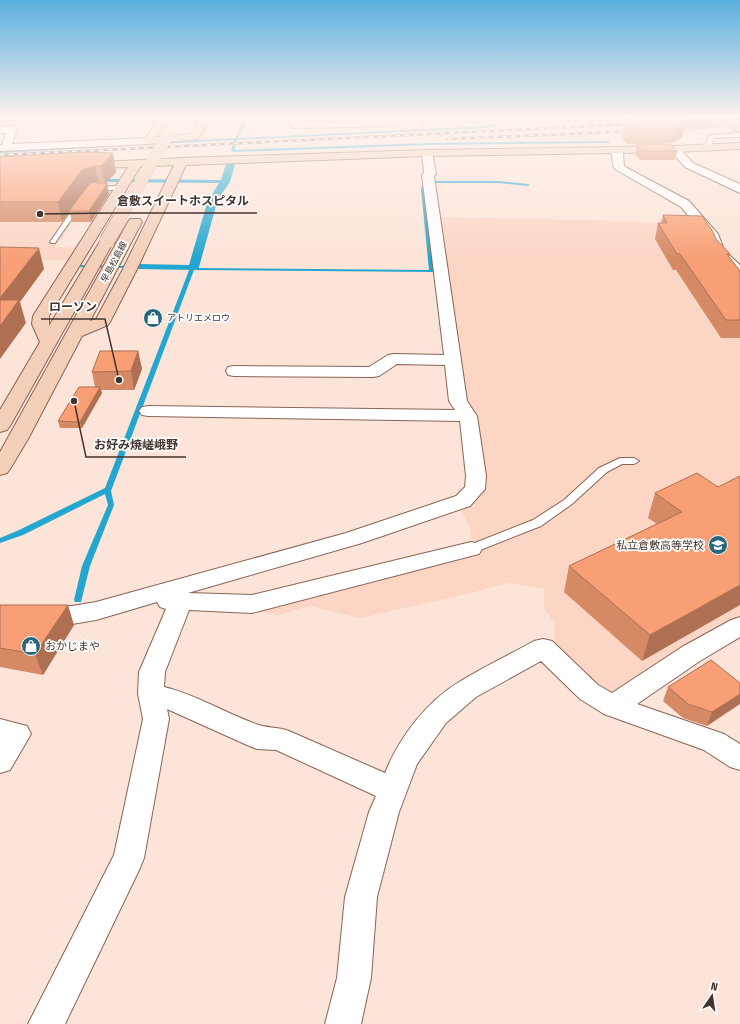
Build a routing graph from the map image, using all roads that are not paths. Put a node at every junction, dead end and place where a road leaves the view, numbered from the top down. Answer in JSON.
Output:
{"nodes":[{"id":1,"x":100,"y":165,"type":"edge"},
{"id":2,"x":135,"y":165,"type":"edge"},
{"id":3,"x":155,"y":165,"type":"edge"},
{"id":4,"x":165,"y":165,"type":"edge"},
{"id":5,"x":180,"y":165,"type":"edge"},
{"id":6,"x":429,"y":165,"type":"edge"},
{"id":7,"x":619,"y":165,"type":"edge"},
{"id":8,"x":689,"y":165,"type":"edge"},
{"id":9,"x":76,"y":166,"type":"edge"},
{"id":10,"x":162,"y":173,"type":"dead end"},
{"id":11,"x":124,"y":183,"type":"junction"},
{"id":12,"x":740,"y":189,"type":"edge"},
{"id":13,"x":87,"y":193,"type":"edge"},
{"id":14,"x":83,"y":199,"type":"edge"},
{"id":15,"x":137,"y":219,"type":"dead end"},
{"id":16,"x":53,"y":242,"type":"dead end"},
{"id":17,"x":734,"y":259,"type":"edge"},
{"id":18,"x":101,"y":267,"type":"junction"},
{"id":19,"x":740,"y":273,"type":"edge"},
{"id":20,"x":75,"y":333,"type":"junction"},
{"id":21,"x":49,"y":342,"type":"junction"},
{"id":22,"x":453,"y":360,"type":"junction"},
{"id":23,"x":234,"y":371,"type":"dead end"},
{"id":24,"x":148,"y":411,"type":"dead end"},
{"id":25,"x":3,"y":416,"type":"edge"},
{"id":26,"x":468,"y":416,"type":"junction"},
{"id":27,"x":634,"y":461,"type":"dead end"},
{"id":28,"x":0,"y":469,"type":"edge"},
{"id":29,"x":471,"y":549,"type":"joint"},
{"id":30,"x":142,"y":599,"type":"junction"},
{"id":31,"x":181,"y":602,"type":"junction"},
{"id":32,"x":0,"y":615,"type":"edge"},
{"id":33,"x":740,"y":626,"type":"edge"},
{"id":34,"x":151,"y":694,"type":"junction"},
{"id":35,"x":613,"y":706,"type":"junction"},
{"id":36,"x":0,"y":730,"type":"edge"},
{"id":37,"x":740,"y":758,"type":"edge"},
{"id":38,"x":0,"y":761,"type":"edge"},
{"id":39,"x":392,"y":790,"type":"junction"},
{"id":40,"x":46,"y":1024,"type":"edge"},
{"id":41,"x":343,"y":1024,"type":"edge"}],
"edges":[{"from":1,"to":9,"type":"main road"},
{"from":2,"to":11,"type":"main road"},
{"from":3,"to":18,"type":"main road","name":"早島松島線","bridge":true},
{"from":4,"to":10,"type":"main road","name":"早島松島線"},
{"from":5,"to":20,"type":"main road"},
{"from":6,"to":22,"type":"street"},
{"from":7,"to":17,"type":"street"},
{"from":8,"to":12,"type":"street"},
{"from":11,"to":13,"type":"lane"},
{"from":11,"to":21,"type":"main road"},
{"from":14,"to":16,"type":"lane"},
{"from":15,"to":18,"type":"main road","name":"早島松島線"},
{"from":17,"to":19,"type":"street"},
{"from":18,"to":20,"type":"main road","name":"早島松島線"},
{"from":18,"to":21,"type":"main road","name":"早島松島線"},
{"from":20,"to":28,"type":"main road","name":"早島松島線"},
{"from":21,"to":25,"type":"main road","name":"早島松島線"},
{"from":22,"to":23,"type":"street"},
{"from":22,"to":26,"type":"street"},
{"from":24,"to":26,"type":"street"},
{"from":26,"to":30,"type":"street"},
{"from":27,"to":29,"type":"lane"},
{"from":29,"to":31,"type":"street"},
{"from":30,"to":31,"type":"street"},
{"from":30,"to":32,"type":"street"},
{"from":31,"to":34,"type":"street"},
{"from":33,"to":35,"type":"street"},
{"from":34,"to":39,"type":"street"},
{"from":34,"to":40,"type":"street"},
{"from":35,"to":37,"type":"street"},
{"from":35,"to":39,"type":"street"},
{"from":36,"to":38,"type":"street"},
{"from":39,"to":41,"type":"street"}]}
